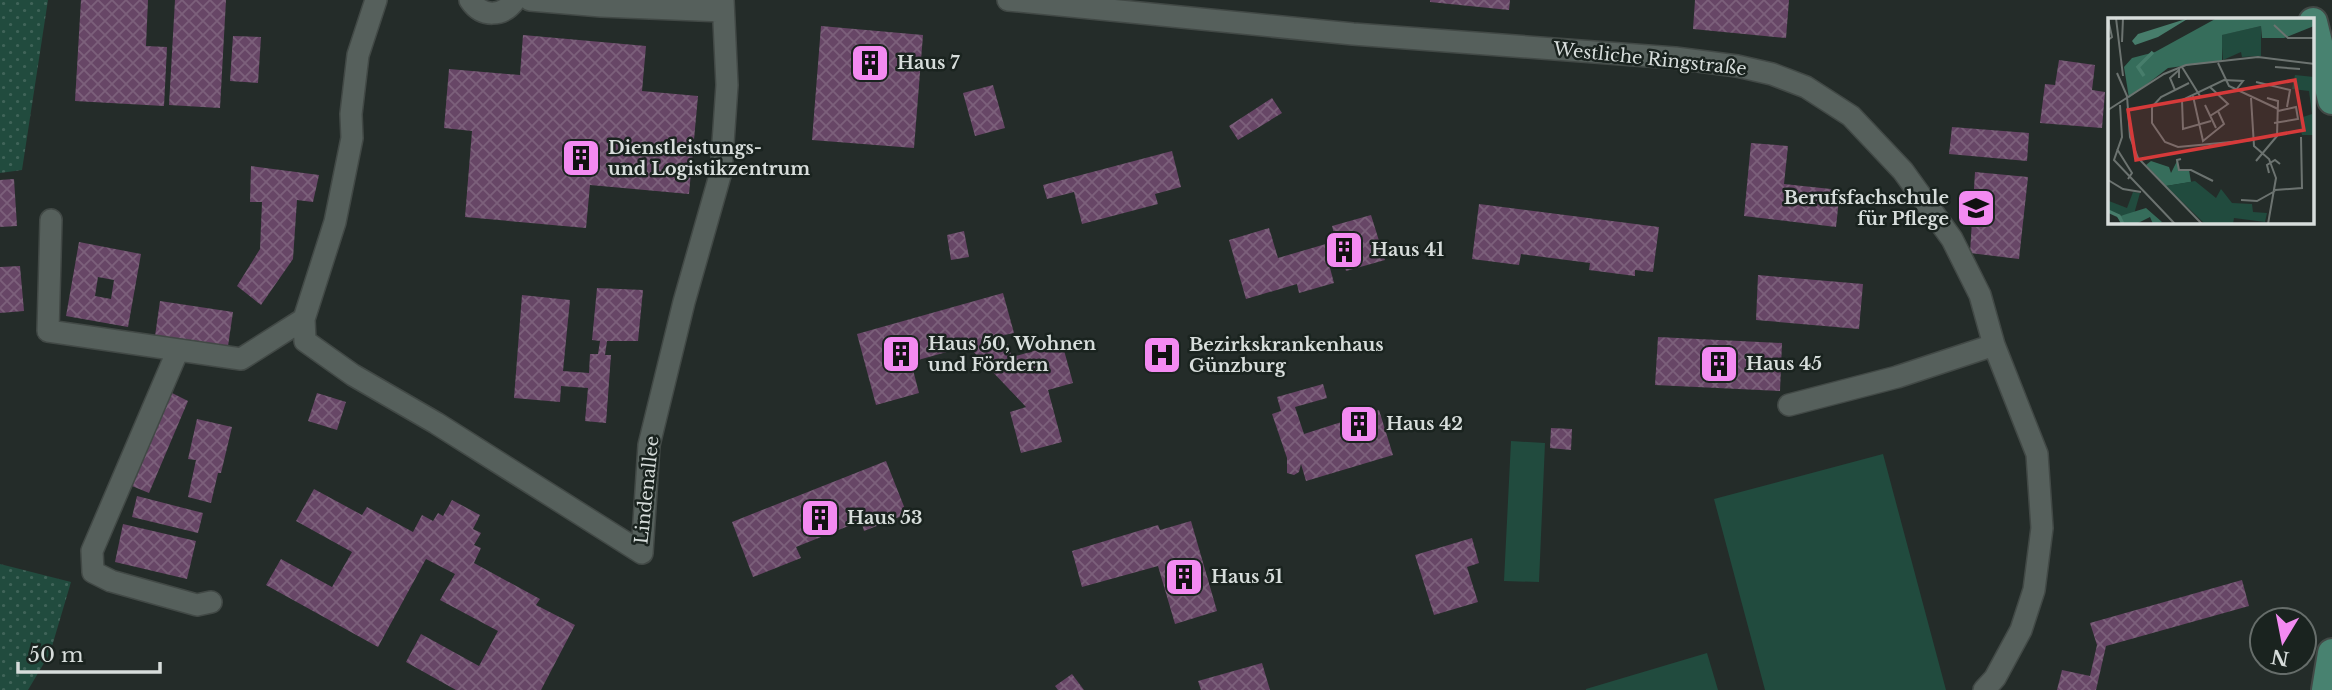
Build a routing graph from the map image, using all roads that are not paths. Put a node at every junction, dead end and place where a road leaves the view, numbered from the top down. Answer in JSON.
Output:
{"nodes":[{"id":1,"x":376,"y":0,"type":"edge"},
{"id":2,"x":470,"y":0,"type":"edge"},
{"id":3,"x":515,"y":0,"type":"edge"},
{"id":4,"x":530,"y":0,"type":"edge"},
{"id":5,"x":1009,"y":0,"type":"edge"},
{"id":6,"x":2305,"y":0,"type":"edge"},
{"id":7,"x":723,"y":6,"type":"edge"},
{"id":8,"x":2311,"y":18,"type":"edge"},
{"id":9,"x":2314,"y":29,"type":"edge"},
{"id":10,"x":2332,"y":100,"type":"edge"},
{"id":11,"x":51,"y":220,"type":"dead end"},
{"id":12,"x":304,"y":319,"type":"junction"},
{"id":13,"x":1994,"y":345,"type":"junction"},
{"id":14,"x":178,"y":350,"type":"junction"},
{"id":15,"x":1789,"y":405,"type":"dead end"},
{"id":16,"x":211,"y":602,"type":"dead end"},
{"id":17,"x":2332,"y":653,"type":"edge"},
{"id":18,"x":1984,"y":690,"type":"edge"},
{"id":19,"x":2326,"y":690,"type":"edge"}],
"edges":[{"from":1,"to":12,"type":"street"},
{"from":2,"to":3,"type":"street"},
{"from":4,"to":7,"type":"street"},
{"from":5,"to":13,"type":"street","name":"Westliche Ringstraße"},
{"from":6,"to":8,"type":"main road"},
{"from":7,"to":12,"type":"street","name":"Lindenallee"},
{"from":9,"to":10,"type":"main road"},
{"from":11,"to":14,"type":"street"},
{"from":12,"to":14,"type":"street"},
{"from":13,"to":15,"type":"street"},
{"from":13,"to":18,"type":"street","name":"Westliche Ringstraße"},
{"from":14,"to":16,"type":"street"},
{"from":17,"to":19,"type":"main road"}]}
